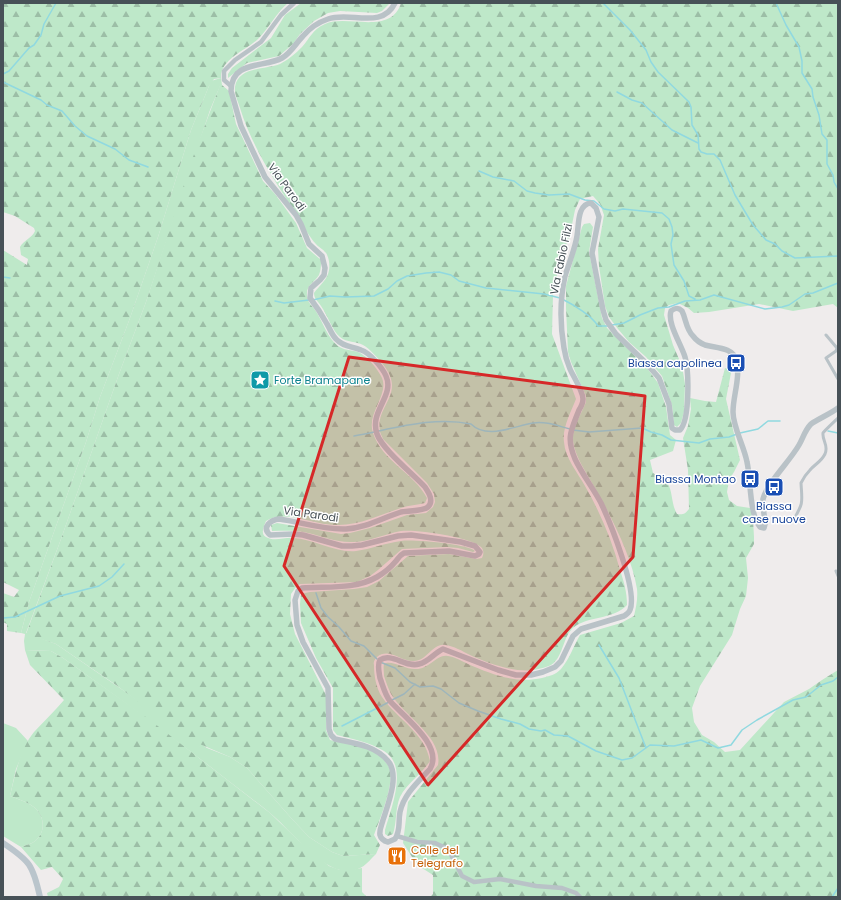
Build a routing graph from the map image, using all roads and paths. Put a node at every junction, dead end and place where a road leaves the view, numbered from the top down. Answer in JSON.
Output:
{"nodes":[{"id":1,"x":294,"y":3,"type":"edge"},
{"id":2,"x":395,"y":3,"type":"edge"},
{"id":3,"x":231,"y":86,"type":"junction"},
{"id":4,"x":826,"y":335,"type":"dead end"},
{"id":5,"x":838,"y":379,"type":"edge"},
{"id":6,"x":838,"y":408,"type":"edge"},
{"id":7,"x":838,"y":418,"type":"edge"},
{"id":8,"x":794,"y":519,"type":"dead end"},
{"id":9,"x":836,"y":571,"type":"dead end"},
{"id":10,"x":838,"y":576,"type":"edge"},
{"id":11,"x":397,"y":836,"type":"junction"},
{"id":12,"x":3,"y":843,"type":"edge"},
{"id":13,"x":40,"y":897,"type":"edge"},
{"id":14,"x":580,"y":897,"type":"edge"}],
"edges":[{"from":1,"to":3,"type":"street"},
{"from":2,"to":3,"type":"street"},
{"from":3,"to":11,"type":"street","name":"Via Parodi"},
{"from":4,"to":5,"type":"street"},
{"from":6,"to":11,"type":"street","name":"Via Fabio Filzi"},
{"from":7,"to":8,"type":"street"},
{"from":9,"to":10,"type":"street"},
{"from":11,"to":14,"type":"street"},
{"from":12,"to":13,"type":"main road"}]}
